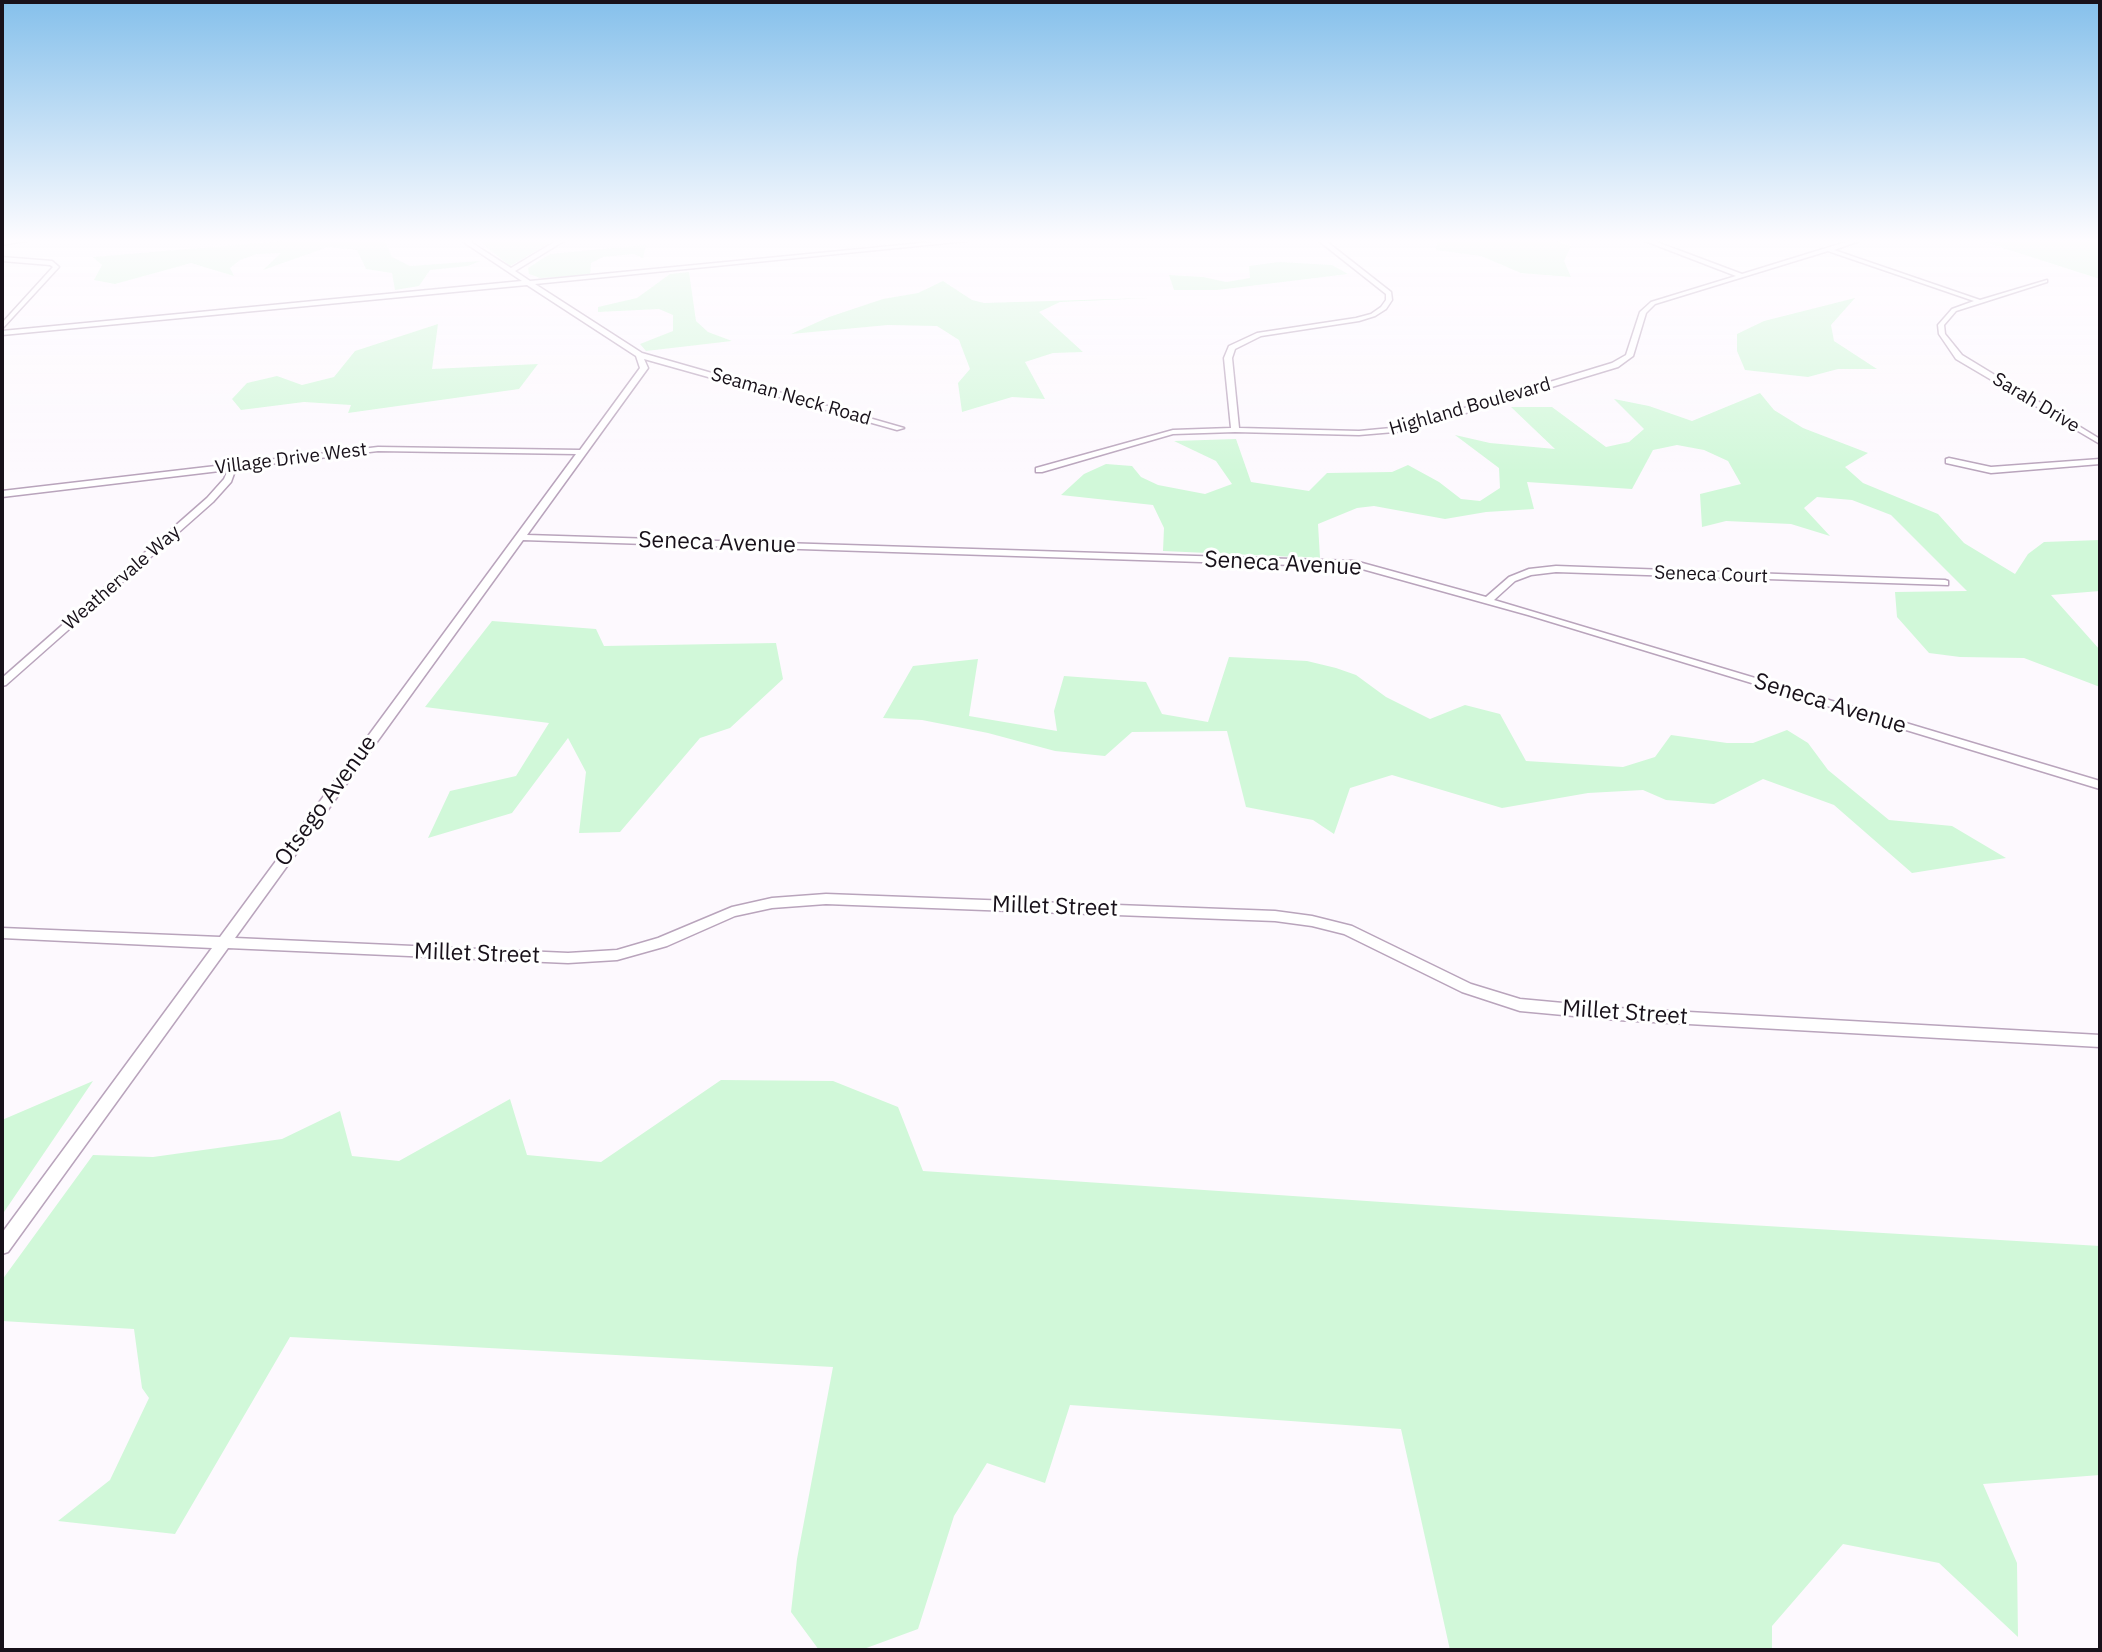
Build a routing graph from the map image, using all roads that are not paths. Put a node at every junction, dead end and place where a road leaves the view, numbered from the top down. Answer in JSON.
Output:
{"nodes":[{"id":1,"x":162,"y":318,"type":"edge"},
{"id":2,"x":581,"y":318,"type":"edge"},
{"id":3,"x":1363,"y":318,"type":"edge"},
{"id":4,"x":1641,"y":318,"type":"edge"},
{"id":5,"x":1945,"y":318,"type":"edge"},
{"id":6,"x":2,"y":333,"type":"edge"},
{"id":7,"x":639,"y":355,"type":"junction"},
{"id":8,"x":900,"y":428,"type":"dead end"},
{"id":9,"x":1235,"y":430,"type":"junction"},
{"id":10,"x":2100,"y":442,"type":"edge"},
{"id":11,"x":581,"y":453,"type":"junction"},
{"id":12,"x":1948,"y":461,"type":"dead end"},
{"id":13,"x":2100,"y":463,"type":"edge"},
{"id":14,"x":233,"y":466,"type":"junction"},
{"id":15,"x":1039,"y":470,"type":"dead end"},
{"id":16,"x":2,"y":494,"type":"edge"},
{"id":17,"x":519,"y":537,"type":"junction"},
{"id":18,"x":1945,"y":583,"type":"dead end"},
{"id":19,"x":1487,"y":601,"type":"junction"},
{"id":20,"x":2,"y":683,"type":"edge"},
{"id":21,"x":2100,"y":785,"type":"edge"},
{"id":22,"x":2,"y":933,"type":"edge"},
{"id":23,"x":223,"y":943,"type":"junction"},
{"id":24,"x":2100,"y":1041,"type":"edge"},
{"id":25,"x":2,"y":1246,"type":"edge"}],
"edges":[{"from":1,"to":6,"type":"street"},
{"from":2,"to":7,"type":"street","name":"Seaman Neck Road"},
{"from":3,"to":9,"type":"street"},
{"from":4,"to":9,"type":"street","name":"Highland Boulevard"},
{"from":5,"to":10,"type":"street","name":"Sarah Drive"},
{"from":7,"to":8,"type":"street","name":"Seaman Neck Road"},
{"from":7,"to":11,"type":"street","name":"Otsego Avenue"},
{"from":9,"to":15,"type":"street","name":"Highland Boulevard"},
{"from":11,"to":14,"type":"street","name":"Village Drive West"},
{"from":11,"to":17,"type":"street","name":"Otsego Avenue"},
{"from":12,"to":13,"type":"street"},
{"from":14,"to":16,"type":"street","name":"Village Drive West"},
{"from":14,"to":20,"type":"street","name":"Weathervale Way"},
{"from":17,"to":19,"type":"street","name":"Seneca Avenue"},
{"from":17,"to":23,"type":"street","name":"Otsego Avenue"},
{"from":18,"to":19,"type":"street","name":"Seneca Court"},
{"from":19,"to":21,"type":"street","name":"Seneca Avenue"},
{"from":22,"to":23,"type":"street","name":"Millet Street"},
{"from":23,"to":24,"type":"street","name":"Millet Street"},
{"from":23,"to":25,"type":"street","name":"Otsego Avenue"}]}
